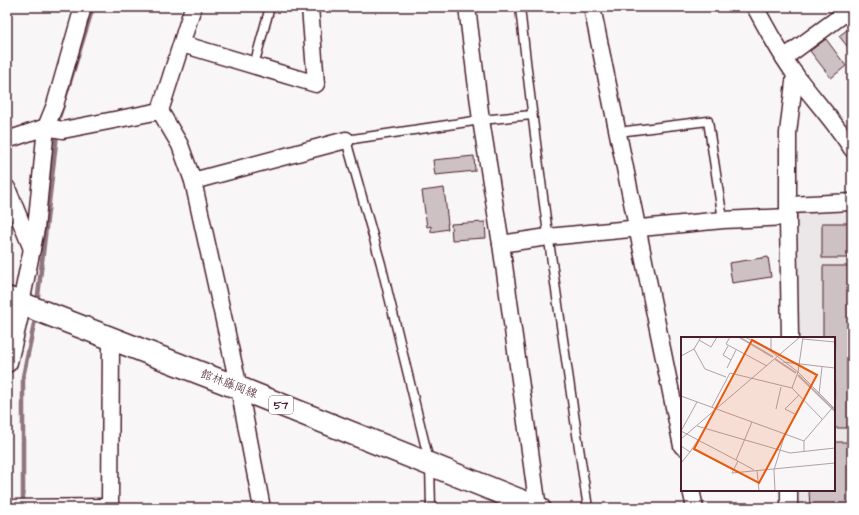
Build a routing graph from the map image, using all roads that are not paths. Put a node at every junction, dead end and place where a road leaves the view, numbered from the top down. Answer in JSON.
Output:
{"nodes":[{"id":1,"x":84,"y":7,"type":"edge"},
{"id":2,"x":193,"y":7,"type":"edge"},
{"id":3,"x":270,"y":7,"type":"edge"},
{"id":4,"x":310,"y":7,"type":"edge"},
{"id":5,"x":467,"y":7,"type":"edge"},
{"id":6,"x":520,"y":7,"type":"edge"},
{"id":7,"x":592,"y":7,"type":"edge"},
{"id":8,"x":755,"y":7,"type":"edge"},
{"id":9,"x":852,"y":8,"type":"edge"},
{"id":10,"x":182,"y":44,"type":"junction"},
{"id":11,"x":784,"y":58,"type":"junction"},
{"id":12,"x":254,"y":66,"type":"junction"},
{"id":13,"x":795,"y":74,"type":"junction"},
{"id":14,"x":160,"y":111,"type":"junction"},
{"id":15,"x":532,"y":115,"type":"junction"},
{"id":16,"x":481,"y":120,"type":"junction"},
{"id":17,"x":46,"y":127,"type":"junction"},
{"id":18,"x":618,"y":132,"type":"junction"},
{"id":19,"x":7,"y":140,"type":"edge"},
{"id":20,"x":346,"y":140,"type":"junction"},
{"id":21,"x":852,"y":149,"type":"edge"},
{"id":22,"x":193,"y":181,"type":"junction"},
{"id":23,"x":7,"y":188,"type":"edge"},
{"id":24,"x":852,"y":202,"type":"edge"},
{"id":25,"x":789,"y":211,"type":"junction"},
{"id":26,"x":723,"y":220,"type":"junction"},
{"id":27,"x":637,"y":229,"type":"junction"},
{"id":28,"x":548,"y":237,"type":"junction"},
{"id":29,"x":501,"y":244,"type":"junction"},
{"id":30,"x":32,"y":249,"type":"junction"},
{"id":31,"x":14,"y":301,"type":"edge"},
{"id":32,"x":790,"y":337,"type":"edge"},
{"id":33,"x":111,"y":339,"type":"junction"},
{"id":34,"x":7,"y":359,"type":"edge"},
{"id":35,"x":239,"y":388,"type":"junction"},
{"id":36,"x":681,"y":441,"type":"edge"},
{"id":37,"x":430,"y":465,"type":"junction"},
{"id":38,"x":691,"y":491,"type":"edge"},
{"id":39,"x":789,"y":491,"type":"edge"},
{"id":40,"x":7,"y":504,"type":"edge"},
{"id":41,"x":110,"y":506,"type":"edge"},
{"id":42,"x":262,"y":508,"type":"edge"},
{"id":43,"x":431,"y":508,"type":"edge"},
{"id":44,"x":539,"y":508,"type":"edge"},
{"id":45,"x":588,"y":508,"type":"edge"},
{"id":46,"x":695,"y":508,"type":"edge"},
{"id":47,"x":789,"y":508,"type":"edge"}],
"edges":[{"from":1,"to":17,"type":"street"},
{"from":2,"to":10,"type":"street"},
{"from":3,"to":12,"type":"lane"},
{"from":4,"to":12,"type":"street"},
{"from":5,"to":16,"type":"street"},
{"from":6,"to":15,"type":"lane"},
{"from":7,"to":18,"type":"street"},
{"from":8,"to":11,"type":"street"},
{"from":9,"to":11,"type":"street"},
{"from":10,"to":12,"type":"street"},
{"from":10,"to":14,"type":"street"},
{"from":11,"to":13,"type":"street"},
{"from":13,"to":21,"type":"street"},
{"from":13,"to":25,"type":"street"},
{"from":14,"to":17,"type":"street"},
{"from":14,"to":22,"type":"street"},
{"from":15,"to":16,"type":"lane"},
{"from":15,"to":28,"type":"lane"},
{"from":16,"to":20,"type":"lane"},
{"from":16,"to":29,"type":"street"},
{"from":17,"to":19,"type":"street"},
{"from":17,"to":30,"type":"street"},
{"from":18,"to":26,"type":"lane"},
{"from":18,"to":27,"type":"street"},
{"from":20,"to":22,"type":"street"},
{"from":20,"to":37,"type":"lane"},
{"from":22,"to":35,"type":"street"},
{"from":23,"to":30,"type":"street"},
{"from":24,"to":25,"type":"street"},
{"from":25,"to":26,"type":"street"},
{"from":25,"to":32,"type":"street"},
{"from":26,"to":27,"type":"street"},
{"from":27,"to":28,"type":"street"},
{"from":27,"to":36,"type":"street"},
{"from":28,"to":29,"type":"street"},
{"from":28,"to":45,"type":"lane"},
{"from":29,"to":44,"type":"street"},
{"from":30,"to":31,"type":"street"},
{"from":31,"to":33,"type":"main road","name":"館林藤岡線","number":"57"},
{"from":31,"to":34,"type":"street"},
{"from":33,"to":35,"type":"main road","name":"館林藤岡線","number":"57"},
{"from":33,"to":41,"type":"street"},
{"from":35,"to":37,"type":"main road","name":"館林藤岡線","number":"57"},
{"from":35,"to":42,"type":"street"},
{"from":37,"to":43,"type":"lane"},
{"from":37,"to":44,"type":"main road","name":"館林藤岡線","number":"57"},
{"from":38,"to":46,"type":"street"},
{"from":39,"to":47,"type":"street"},
{"from":40,"to":41,"type":"lane"}]}
